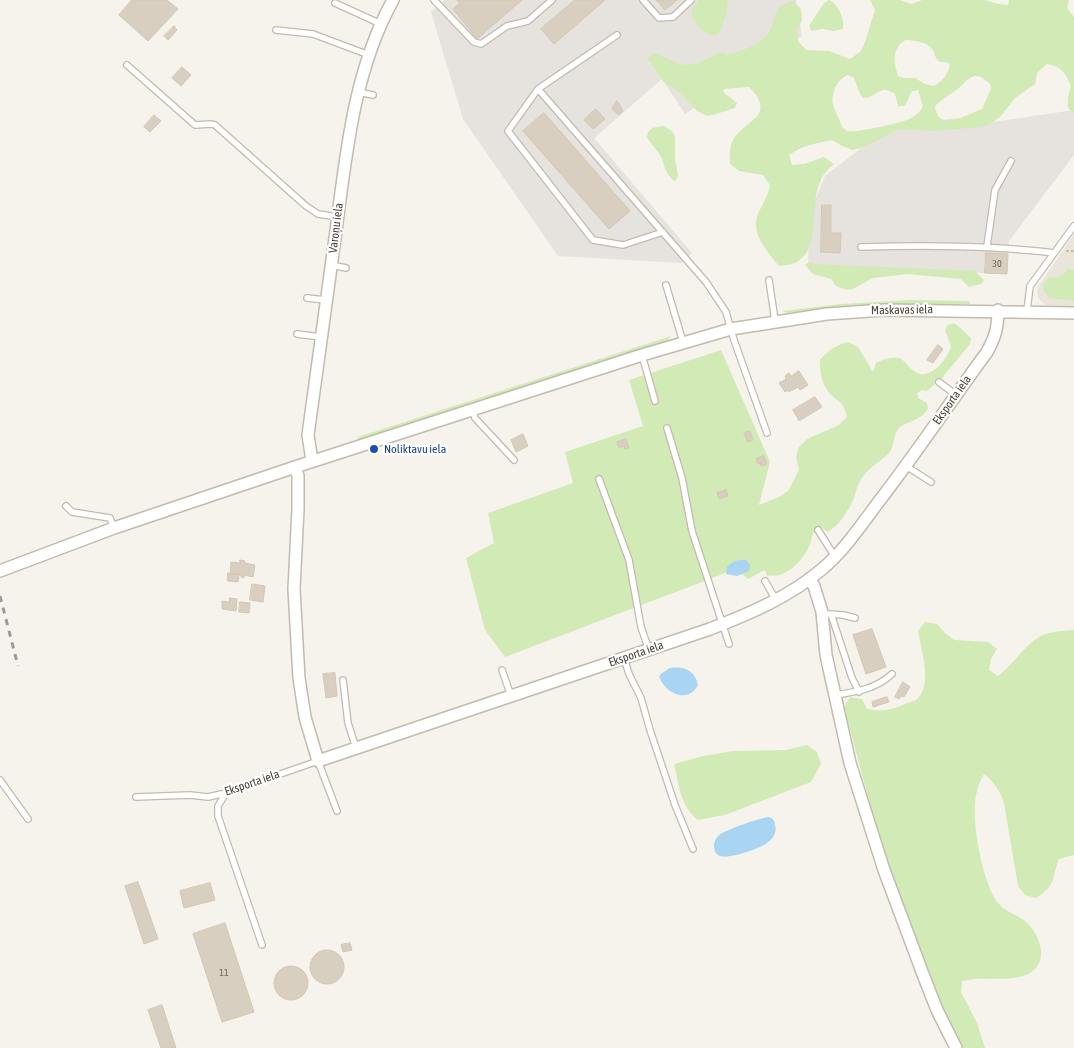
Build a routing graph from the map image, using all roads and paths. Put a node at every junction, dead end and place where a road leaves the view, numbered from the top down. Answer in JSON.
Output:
{"nodes":[{"id":1,"x":393,"y":0,"type":"edge"},
{"id":2,"x":434,"y":0,"type":"edge"},
{"id":3,"x":552,"y":0,"type":"edge"},
{"id":4,"x":643,"y":0,"type":"edge"},
{"id":5,"x":691,"y":0,"type":"edge"},
{"id":6,"x":335,"y":3,"type":"dead end"},
{"id":7,"x":381,"y":24,"type":"junction"},
{"id":8,"x":276,"y":30,"type":"dead end"},
{"id":9,"x":617,"y":35,"type":"dead end"},
{"id":10,"x":369,"y":55,"type":"junction"},
{"id":11,"x":127,"y":65,"type":"dead end"},
{"id":12,"x":538,"y":89,"type":"junction"},
{"id":13,"x":358,"y":92,"type":"junction"},
{"id":14,"x":373,"y":94,"type":"dead end"},
{"id":15,"x":1011,"y":161,"type":"dead end"},
{"id":16,"x":338,"y":217,"type":"junction"},
{"id":17,"x":1074,"y":226,"type":"edge"},
{"id":18,"x":663,"y":232,"type":"junction"},
{"id":19,"x":987,"y":246,"type":"junction"},
{"id":20,"x":861,"y":247,"type":"dead end"},
{"id":21,"x":1054,"y":253,"type":"junction"},
{"id":22,"x":331,"y":265,"type":"junction"},
{"id":23,"x":346,"y":268,"type":"dead end"},
{"id":24,"x":769,"y":280,"type":"dead end"},
{"id":25,"x":666,"y":285,"type":"dead end"},
{"id":26,"x":307,"y":298,"type":"dead end"},
{"id":27,"x":326,"y":300,"type":"junction"},
{"id":28,"x":998,"y":310,"type":"junction"},
{"id":29,"x":1027,"y":311,"type":"junction"},
{"id":30,"x":1074,"y":313,"type":"edge"},
{"id":31,"x":776,"y":321,"type":"junction"},
{"id":32,"x":731,"y":329,"type":"junction"},
{"id":33,"x":297,"y":334,"type":"dead end"},
{"id":34,"x":321,"y":338,"type":"junction"},
{"id":35,"x":683,"y":342,"type":"junction"},
{"id":36,"x":642,"y":355,"type":"junction"},
{"id":37,"x":939,"y":382,"type":"dead end"},
{"id":38,"x":956,"y":395,"type":"junction"},
{"id":39,"x":655,"y":401,"type":"dead end"},
{"id":40,"x":472,"y":409,"type":"junction"},
{"id":41,"x":667,"y":428,"type":"dead end"},
{"id":42,"x":767,"y":433,"type":"dead end"},
{"id":43,"x":514,"y":460,"type":"dead end"},
{"id":44,"x":312,"y":461,"type":"junction"},
{"id":45,"x":906,"y":466,"type":"junction"},
{"id":46,"x":295,"y":467,"type":"junction"},
{"id":47,"x":599,"y":479,"type":"dead end"},
{"id":48,"x":931,"y":482,"type":"dead end"},
{"id":49,"x":66,"y":506,"type":"dead end"},
{"id":50,"x":114,"y":528,"type":"junction"},
{"id":51,"x":818,"y":530,"type":"dead end"},
{"id":52,"x":835,"y":557,"type":"junction"},
{"id":53,"x":0,"y":571,"type":"edge"},
{"id":54,"x":809,"y":579,"type":"junction"},
{"id":55,"x":765,"y":581,"type":"dead end"},
{"id":56,"x":776,"y":600,"type":"junction"},
{"id":57,"x":827,"y":614,"type":"junction"},
{"id":58,"x":855,"y":618,"type":"dead end"},
{"id":59,"x":722,"y":624,"type":"junction"},
{"id":60,"x":730,"y":644,"type":"dead end"},
{"id":61,"x":649,"y":650,"type":"junction"},
{"id":62,"x":624,"y":658,"type":"junction"},
{"id":63,"x":502,"y":670,"type":"dead end"},
{"id":64,"x":892,"y":674,"type":"dead end"},
{"id":65,"x":343,"y":680,"type":"dead end"},
{"id":66,"x":859,"y":692,"type":"junction"},
{"id":67,"x":835,"y":695,"type":"junction"},
{"id":68,"x":511,"y":696,"type":"junction"},
{"id":69,"x":356,"y":748,"type":"junction"},
{"id":70,"x":318,"y":761,"type":"junction"},
{"id":71,"x":0,"y":780,"type":"edge"},
{"id":72,"x":226,"y":793,"type":"junction"},
{"id":73,"x":136,"y":797,"type":"dead end"},
{"id":74,"x":338,"y":811,"type":"dead end"},
{"id":75,"x":28,"y":819,"type":"dead end"},
{"id":76,"x":693,"y":848,"type":"dead end"},
{"id":77,"x":262,"y":945,"type":"dead end"},
{"id":78,"x":956,"y":1048,"type":"edge"}],
"edges":[{"from":1,"to":7,"type":"street","name":"Varoņu iela"},
{"from":2,"to":3,"type":"lane"},
{"from":4,"to":5,"type":"lane"},
{"from":6,"to":7,"type":"lane"},
{"from":7,"to":10,"type":"street","name":"Varoņu iela"},
{"from":8,"to":10,"type":"lane"},
{"from":9,"to":12,"type":"lane"},
{"from":10,"to":13,"type":"street","name":"Varoņu iela"},
{"from":11,"to":16,"type":"lane"},
{"from":12,"to":18,"type":"lane"},
{"from":12,"to":18,"type":"lane"},
{"from":13,"to":14,"type":"lane"},
{"from":13,"to":16,"type":"street","name":"Varoņu iela"},
{"from":15,"to":19,"type":"lane"},
{"from":16,"to":22,"type":"street","name":"Varoņu iela"},
{"from":17,"to":21,"type":"lane"},
{"from":18,"to":32,"type":"lane"},
{"from":19,"to":20,"type":"lane"},
{"from":19,"to":21,"type":"lane"},
{"from":21,"to":29,"type":"lane"},
{"from":22,"to":23,"type":"lane"},
{"from":22,"to":27,"type":"street","name":"Varoņu iela"},
{"from":24,"to":31,"type":"lane"},
{"from":25,"to":35,"type":"lane"},
{"from":26,"to":27,"type":"lane"},
{"from":27,"to":34,"type":"street","name":"Varoņu iela"},
{"from":28,"to":29,"type":"street","name":"Maskavas iela"},
{"from":28,"to":31,"type":"street","name":"Maskavas iela"},
{"from":28,"to":38,"type":"street","name":"Eksporta iela"},
{"from":29,"to":30,"type":"street","name":"Maskavas iela"},
{"from":31,"to":32,"type":"street","name":"Maskavas iela"},
{"from":32,"to":35,"type":"street"},
{"from":32,"to":42,"type":"lane"},
{"from":33,"to":34,"type":"lane"},
{"from":34,"to":44,"type":"street","name":"Varoņu iela"},
{"from":35,"to":36,"type":"street"},
{"from":36,"to":39,"type":"lane"},
{"from":36,"to":40,"type":"street"},
{"from":37,"to":38,"type":"lane"},
{"from":38,"to":45,"type":"street","name":"Eksporta iela"},
{"from":40,"to":43,"type":"lane"},
{"from":40,"to":44,"type":"street"},
{"from":41,"to":59,"type":"lane"},
{"from":44,"to":46,"type":"street"},
{"from":45,"to":48,"type":"lane"},
{"from":45,"to":52,"type":"street","name":"Eksporta iela"},
{"from":46,"to":50,"type":"street"},
{"from":46,"to":70,"type":"street"},
{"from":47,"to":61,"type":"lane"},
{"from":49,"to":50,"type":"lane"},
{"from":50,"to":53,"type":"street"},
{"from":51,"to":52,"type":"lane"},
{"from":52,"to":54,"type":"street","name":"Eksporta iela"},
{"from":54,"to":56,"type":"street","name":"Eksporta iela"},
{"from":54,"to":57,"type":"street"},
{"from":55,"to":56,"type":"lane"},
{"from":56,"to":59,"type":"street","name":"Eksporta iela"},
{"from":57,"to":58,"type":"lane"},
{"from":57,"to":66,"type":"lane"},
{"from":57,"to":67,"type":"street"},
{"from":59,"to":60,"type":"lane"},
{"from":59,"to":61,"type":"street","name":"Eksporta iela"},
{"from":61,"to":62,"type":"street","name":"Eksporta iela"},
{"from":62,"to":68,"type":"street","name":"Eksporta iela"},
{"from":62,"to":76,"type":"lane"},
{"from":63,"to":68,"type":"lane"},
{"from":64,"to":66,"type":"lane"},
{"from":65,"to":69,"type":"lane"},
{"from":66,"to":67,"type":"lane"},
{"from":67,"to":78,"type":"street"},
{"from":68,"to":69,"type":"street","name":"Eksporta iela"},
{"from":69,"to":70,"type":"street","name":"Eksporta iela"},
{"from":70,"to":72,"type":"lane","name":"Eksporta iela"},
{"from":70,"to":74,"type":"lane"},
{"from":71,"to":75,"type":"lane"},
{"from":72,"to":73,"type":"lane","name":"Eksporta iela"},
{"from":72,"to":77,"type":"lane"}]}
